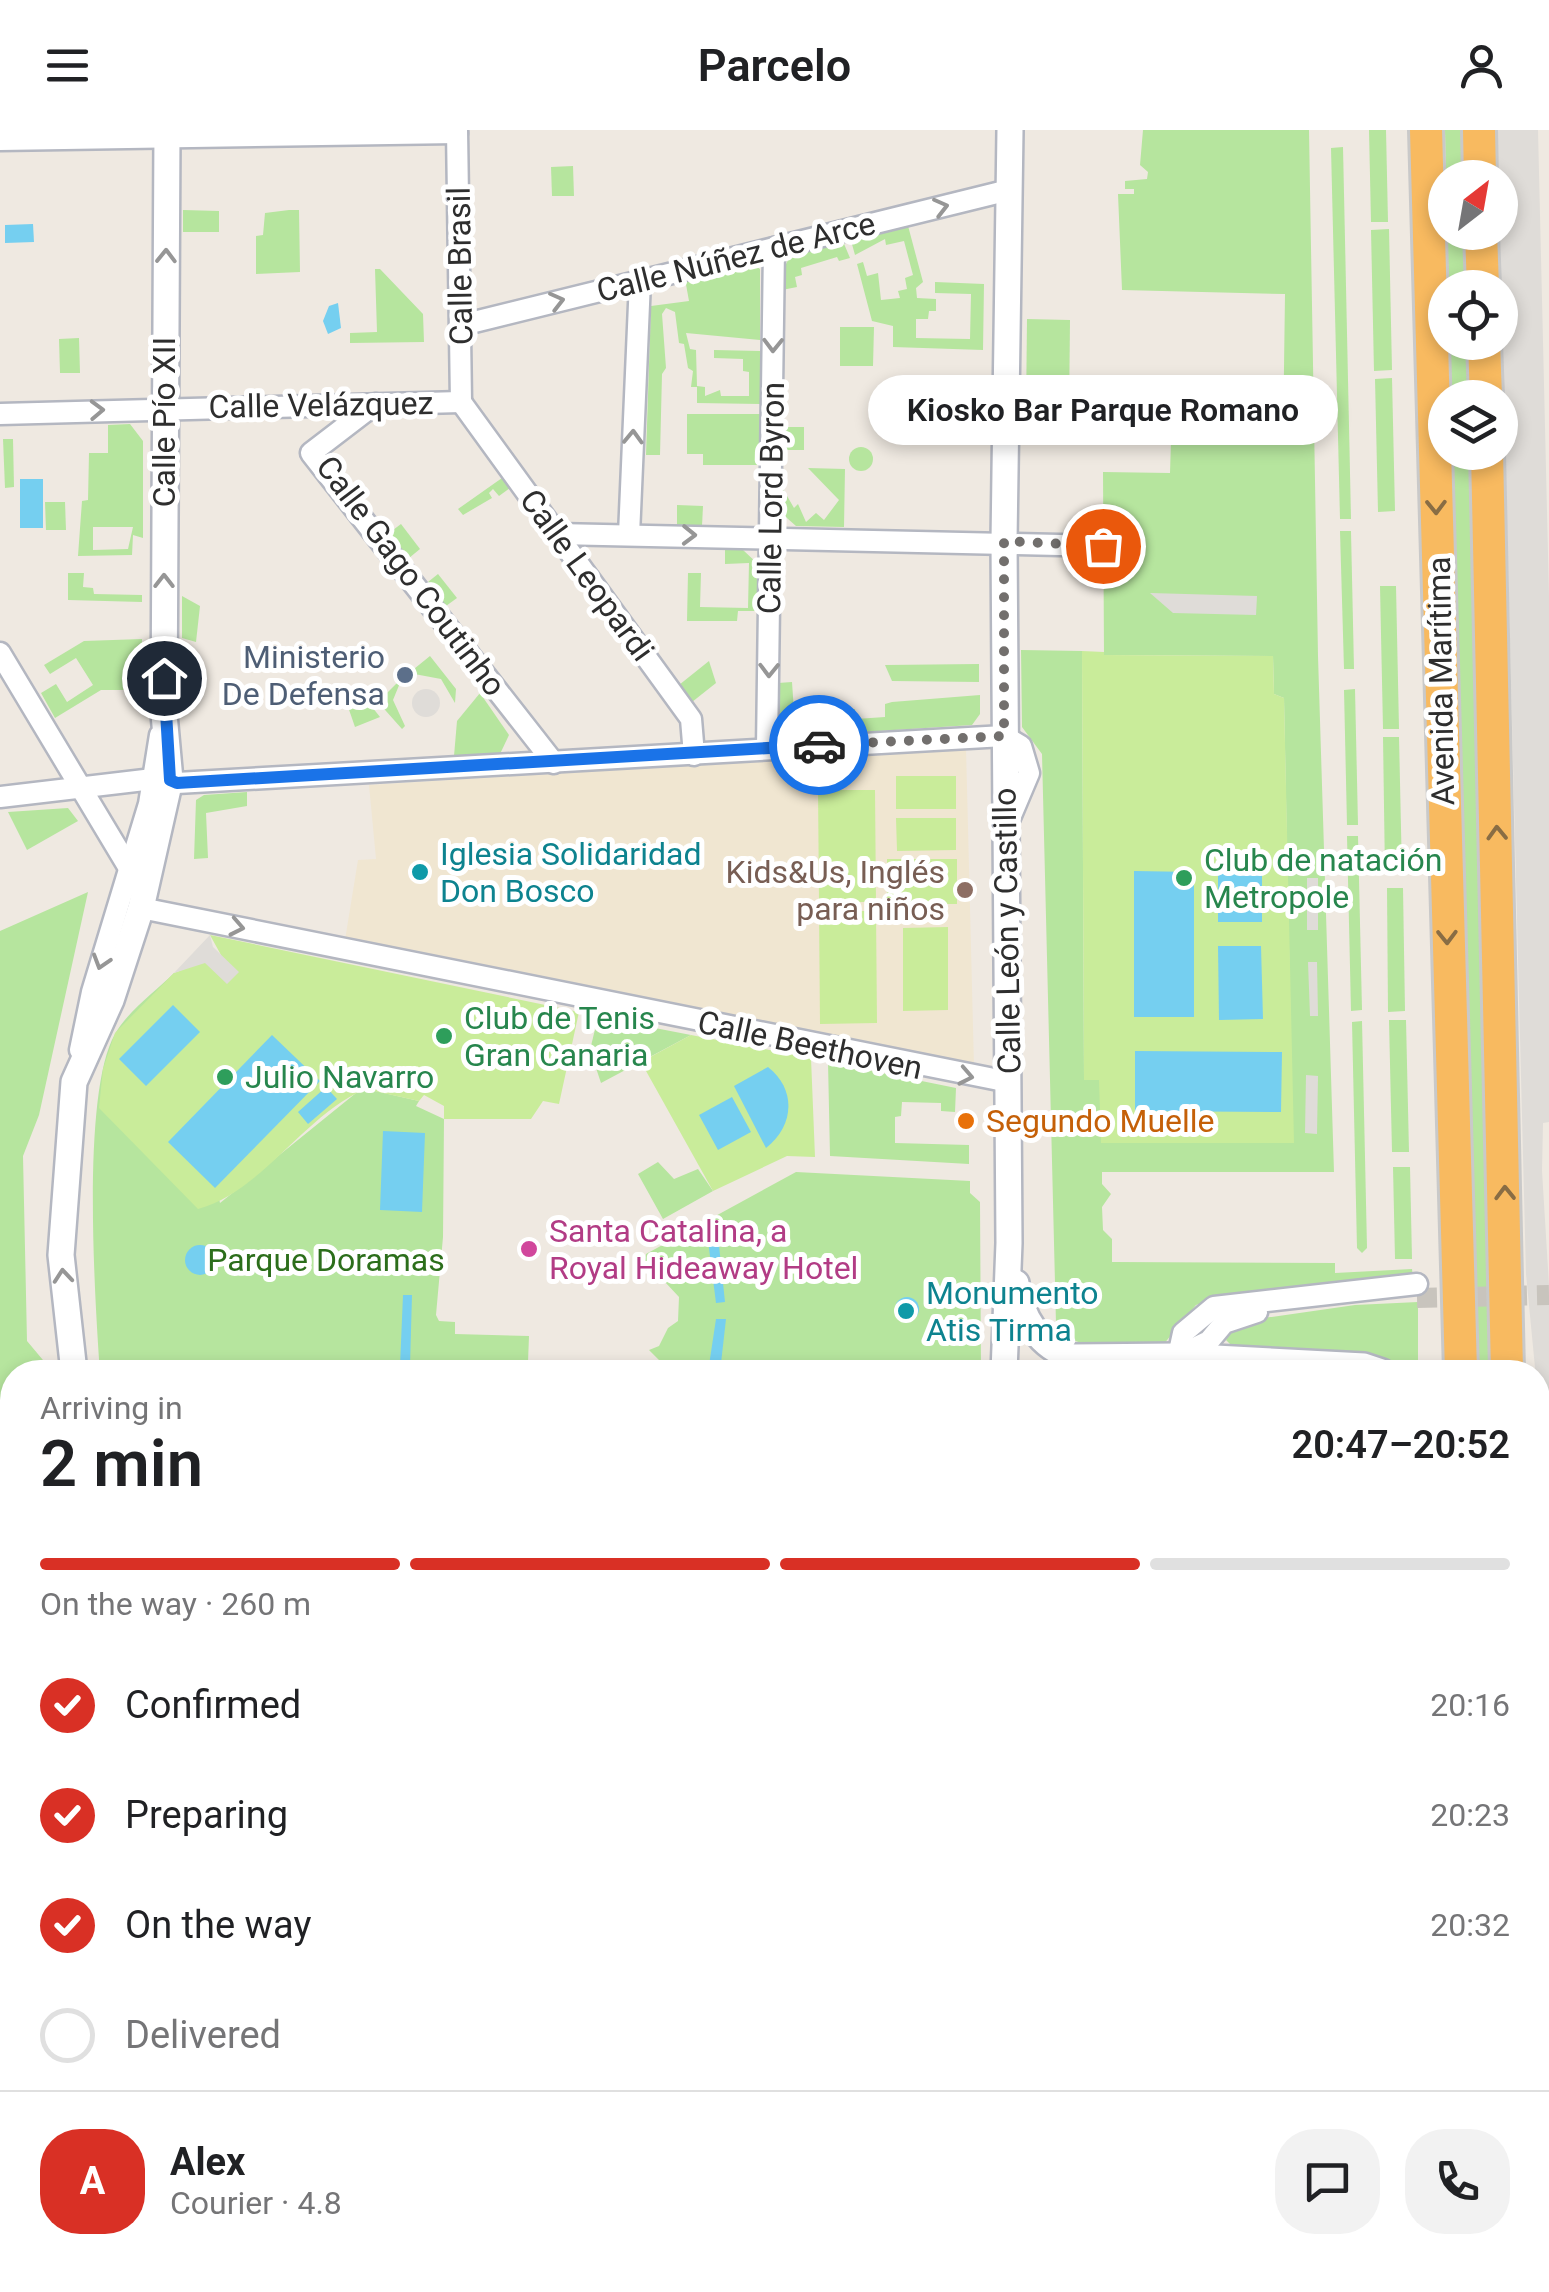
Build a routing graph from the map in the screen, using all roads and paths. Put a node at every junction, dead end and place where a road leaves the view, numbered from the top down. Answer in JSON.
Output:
{"nodes":[{"id":1,"x":1010,"y":130,"type":"edge"},
{"id":2,"x":1426,"y":130,"type":"edge"},
{"id":3,"x":1479,"y":130,"type":"edge"},
{"id":4,"x":457,"y":132,"type":"edge"},
{"id":5,"x":167,"y":134,"type":"edge"},
{"id":6,"x":0,"y":140,"type":"edge"},
{"id":7,"x":1480,"y":160,"type":"edge"},
{"id":8,"x":1010,"y":190,"type":"junction"},
{"id":9,"x":774,"y":248,"type":"junction"},
{"id":10,"x":640,"y":281,"type":"junction"},
{"id":11,"x":462,"y":325,"type":"junction"},
{"id":12,"x":461,"y":402,"type":"junction"},
{"id":13,"x":375,"y":404,"type":"junction"},
{"id":14,"x":164,"y":408,"type":"junction"},
{"id":15,"x":0,"y":414,"type":"edge"},
{"id":16,"x":1487,"y":470,"type":"edge"},
{"id":17,"x":557,"y":534,"type":"junction"},
{"id":18,"x":629,"y":534,"type":"junction"},
{"id":19,"x":770,"y":536,"type":"junction"},
{"id":20,"x":1004,"y":541,"type":"junction"},
{"id":21,"x":1103,"y":546,"type":"dead end"},
{"id":22,"x":0,"y":652,"type":"edge"},
{"id":23,"x":1004,"y":736,"type":"junction"},
{"id":24,"x":768,"y":748,"type":"junction"},
{"id":25,"x":694,"y":755,"type":"junction"},
{"id":26,"x":554,"y":762,"type":"junction"},
{"id":27,"x":161,"y":779,"type":"junction"},
{"id":28,"x":78,"y":786,"type":"junction"},
{"id":29,"x":0,"y":797,"type":"edge"},
{"id":30,"x":129,"y":868,"type":"junction"},
{"id":31,"x":141,"y":908,"type":"junction"},
{"id":32,"x":74,"y":1082,"type":"junction"},
{"id":33,"x":1009,"y":1082,"type":"junction"},
{"id":34,"x":1009,"y":1242,"type":"junction"},
{"id":35,"x":1417,"y":1291,"type":"tunnel mouth"},
{"id":36,"x":1506,"y":1291,"type":"junction"},
{"id":37,"x":1456,"y":1292,"type":"junction"},
{"id":38,"x":1166,"y":1355,"type":"junction"},
{"id":39,"x":73,"y":1360,"type":"edge"},
{"id":40,"x":1004,"y":1360,"type":"edge"},
{"id":41,"x":1091,"y":1360,"type":"edge"},
{"id":42,"x":1140,"y":1360,"type":"edge"},
{"id":43,"x":1156,"y":1360,"type":"edge"},
{"id":44,"x":1256,"y":1360,"type":"edge"},
{"id":45,"x":1452,"y":1360,"type":"edge"},
{"id":46,"x":1460,"y":1360,"type":"edge"},
{"id":47,"x":1507,"y":1360,"type":"edge"},
{"id":48,"x":1518,"y":1360,"type":"edge"}],
"edges":[{"from":1,"to":8,"type":"street","name":"Calle León y Castillo"},
{"from":2,"to":37,"type":"highway","name":"Avenida Marítima","one_way":true},
{"from":3,"to":7,"type":"highway"},
{"from":4,"to":5,"type":"street"},
{"from":4,"to":11,"type":"street","name":"Calle Brasil"},
{"from":5,"to":6,"type":"street"},
{"from":14,"to":5,"type":"street","name":"Calle Pío XII","one_way":true},
{"from":9,"to":8,"type":"street","name":"Calle Núñez de Arce","one_way":true},
{"from":8,"to":20,"type":"street","name":"Calle León y Castillo"},
{"from":9,"to":10,"type":"street","name":"Calle Núñez de Arce"},
{"from":9,"to":19,"type":"street","name":"Calle Lord Byron","one_way":true},
{"from":11,"to":10,"type":"street","name":"Calle Núñez de Arce","one_way":true},
{"from":18,"to":10,"type":"street","one_way":true},
{"from":11,"to":12,"type":"street","name":"Calle Brasil"},
{"from":12,"to":13,"type":"street","name":"Calle Velázquez"},
{"from":12,"to":17,"type":"street","name":"Calle Leopardi"},
{"from":13,"to":14,"type":"street","name":"Calle Velázquez"},
{"from":13,"to":26,"type":"street","name":"Calle Gago Coutinho"},
{"from":15,"to":14,"type":"street","name":"Calle Velázquez","one_way":true},
{"from":27,"to":14,"type":"street","name":"Calle Pío XII","one_way":true},
{"from":36,"to":16,"type":"highway","name":"Avenida Marítima","one_way":true},
{"from":17,"to":18,"type":"street"},
{"from":17,"to":25,"type":"street","name":"Calle Leopardi"},
{"from":18,"to":19,"type":"street","one_way":true},
{"from":19,"to":20,"type":"street"},
{"from":19,"to":24,"type":"street","name":"Calle Lord Byron","one_way":true},
{"from":20,"to":21,"type":"street"},
{"from":20,"to":23,"type":"street","name":"Calle León y Castillo"},
{"from":22,"to":28,"type":"street"},
{"from":23,"to":24,"type":"street"},
{"from":23,"to":33,"type":"street","name":"Calle León y Castillo"},
{"from":24,"to":25,"type":"street"},
{"from":25,"to":26,"type":"street"},
{"from":26,"to":27,"type":"street"},
{"from":27,"to":28,"type":"street"},
{"from":27,"to":30,"type":"street","name":"Calle Pío XII"},
{"from":27,"to":31,"type":"street","name":"Calle Pío XII"},
{"from":28,"to":29,"type":"street"},
{"from":28,"to":30,"type":"street"},
{"from":30,"to":32,"type":"street","name":"Calle Pío XII","one_way":true},
{"from":31,"to":32,"type":"street","name":"Calle Pío XII"},
{"from":31,"to":33,"type":"street","name":"Calle Beethoven","one_way":true},
{"from":39,"to":32,"type":"street","one_way":true},
{"from":33,"to":34,"type":"street","name":"Calle León y Castillo"},
{"from":34,"to":40,"type":"street","name":"Calle León y Castillo"},
{"from":34,"to":41,"type":"street"},
{"from":35,"to":38,"type":"street"},
{"from":36,"to":47,"type":"highway"},
{"from":36,"to":48,"type":"highway"},
{"from":37,"to":45,"type":"highway"},
{"from":37,"to":46,"type":"highway"},
{"from":38,"to":42,"type":"street"},
{"from":38,"to":43,"type":"street"},
{"from":38,"to":44,"type":"street"}]}
